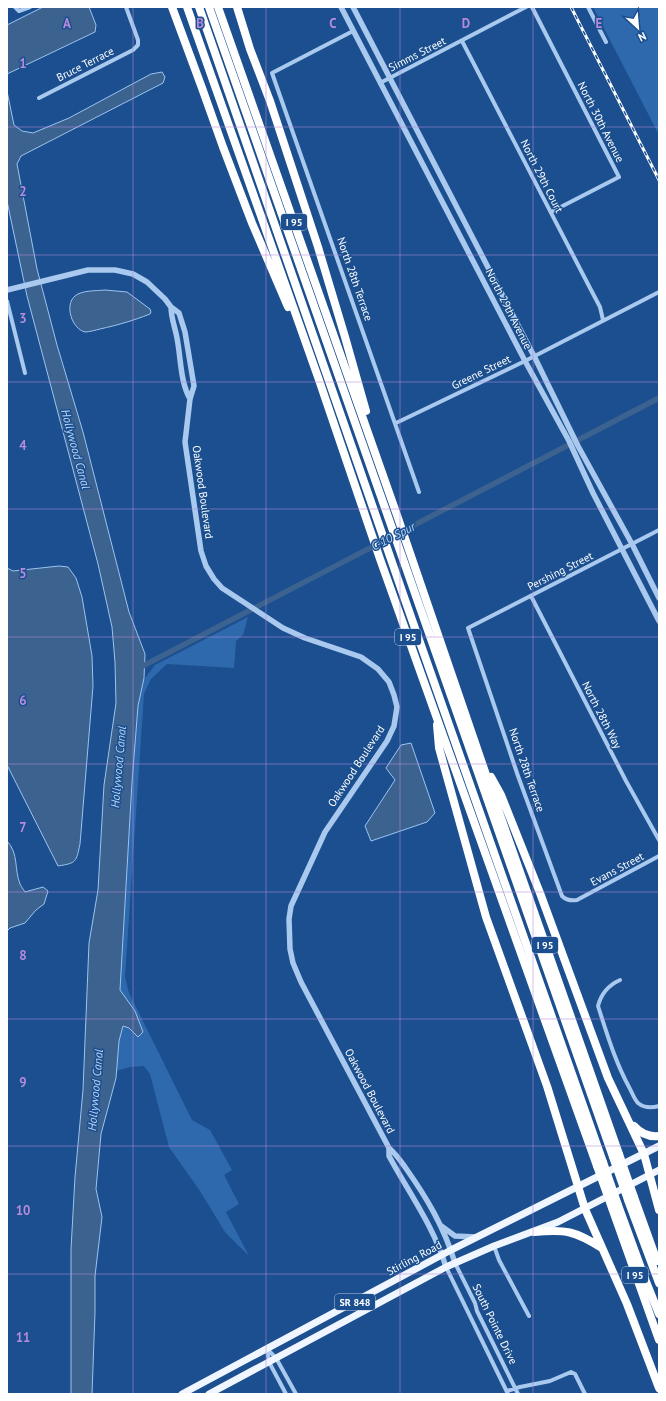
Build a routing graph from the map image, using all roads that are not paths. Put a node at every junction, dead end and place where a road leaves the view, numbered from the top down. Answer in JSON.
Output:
{"nodes":[{"id":1,"x":14,"y":7,"type":"edge"},
{"id":2,"x":30,"y":7,"type":"edge"},
{"id":3,"x":126,"y":7,"type":"edge"},
{"id":4,"x":172,"y":7,"type":"edge"},
{"id":5,"x":187,"y":7,"type":"edge"},
{"id":6,"x":199,"y":7,"type":"edge"},
{"id":7,"x":209,"y":7,"type":"edge"},
{"id":8,"x":218,"y":7,"type":"edge"},
{"id":9,"x":236,"y":7,"type":"edge"},
{"id":10,"x":341,"y":7,"type":"edge"},
{"id":11,"x":353,"y":7,"type":"edge"},
{"id":12,"x":526,"y":7,"type":"edge"},
{"id":13,"x":532,"y":7,"type":"edge"},
{"id":14,"x":588,"y":7,"type":"edge"},
{"id":15,"x":353,"y":31,"type":"junction"},
{"id":16,"x":462,"y":41,"type":"junction"},
{"id":17,"x":606,"y":42,"type":"dead end"},
{"id":18,"x":390,"y":78,"type":"junction"},
{"id":19,"x":380,"y":83,"type":"junction"},
{"id":20,"x":39,"y":98,"type":"dead end"},
{"id":21,"x":551,"y":212,"type":"junction"},
{"id":22,"x":7,"y":290,"type":"edge"},
{"id":23,"x":659,"y":292,"type":"edge"},
{"id":24,"x":7,"y":301,"type":"edge"},
{"id":25,"x":171,"y":307,"type":"junction"},
{"id":26,"x":603,"y":320,"type":"junction"},
{"id":27,"x":534,"y":356,"type":"junction"},
{"id":28,"x":525,"y":361,"type":"junction"},
{"id":29,"x":25,"y":373,"type":"dead end"},
{"id":30,"x":319,"y":380,"type":"junction"},
{"id":31,"x":190,"y":398,"type":"junction"},
{"id":32,"x":396,"y":423,"type":"junction"},
{"id":33,"x":369,"y":437,"type":"junction"},
{"id":34,"x":571,"y":440,"type":"junction"},
{"id":35,"x":575,"y":447,"type":"junction"},
{"id":36,"x":419,"y":492,"type":"dead end"},
{"id":37,"x":659,"y":530,"type":"edge"},
{"id":38,"x":632,"y":544,"type":"junction"},
{"id":39,"x":403,"y":547,"type":"junction"},
{"id":40,"x":622,"y":549,"type":"junction"},
{"id":41,"x":531,"y":596,"type":"junction"},
{"id":42,"x":659,"y":598,"type":"edge"},
{"id":43,"x":659,"y":620,"type":"edge"},
{"id":44,"x":468,"y":628,"type":"joint"},
{"id":45,"x":436,"y":714,"type":"junction"},
{"id":46,"x":481,"y":759,"type":"junction"},
{"id":47,"x":659,"y":840,"type":"edge"},
{"id":48,"x":659,"y":856,"type":"edge"},
{"id":49,"x":583,"y":897,"type":"joint"},
{"id":50,"x":620,"y":980,"type":"dead end"},
{"id":51,"x":659,"y":1106,"type":"edge"},
{"id":52,"x":627,"y":1118,"type":"junction"},
{"id":53,"x":659,"y":1136,"type":"edge"},
{"id":54,"x":659,"y":1146,"type":"edge"},
{"id":55,"x":389,"y":1148,"type":"junction"},
{"id":56,"x":644,"y":1154,"type":"junction"},
{"id":57,"x":616,"y":1155,"type":"junction"},
{"id":58,"x":600,"y":1164,"type":"junction"},
{"id":59,"x":659,"y":1170,"type":"edge"},
{"id":60,"x":650,"y":1175,"type":"junction"},
{"id":61,"x":578,"y":1187,"type":"junction"},
{"id":62,"x":631,"y":1198,"type":"junction"},
{"id":63,"x":615,"y":1207,"type":"junction"},
{"id":64,"x":585,"y":1209,"type":"junction"},
{"id":65,"x":659,"y":1210,"type":"edge"},
{"id":66,"x":440,"y":1225,"type":"junction"},
{"id":67,"x":534,"y":1232,"type":"junction"},
{"id":68,"x":478,"y":1237,"type":"junction"},
{"id":69,"x":494,"y":1246,"type":"junction"},
{"id":70,"x":603,"y":1248,"type":"junction"},
{"id":71,"x":451,"y":1250,"type":"junction"},
{"id":72,"x":442,"y":1255,"type":"junction"},
{"id":73,"x":455,"y":1263,"type":"junction"},
{"id":74,"x":446,"y":1267,"type":"junction"},
{"id":75,"x":659,"y":1268,"type":"edge"},
{"id":76,"x":659,"y":1283,"type":"edge"},
{"id":77,"x":659,"y":1314,"type":"edge"},
{"id":78,"x":529,"y":1316,"type":"dead end"},
{"id":79,"x":659,"y":1340,"type":"edge"},
{"id":80,"x":267,"y":1349,"type":"junction"},
{"id":81,"x":276,"y":1358,"type":"junction"},
{"id":82,"x":268,"y":1362,"type":"junction"},
{"id":83,"x":516,"y":1388,"type":"junction"},
{"id":84,"x":659,"y":1388,"type":"edge"},
{"id":85,"x":508,"y":1393,"type":"edge"},
{"id":86,"x":182,"y":1394,"type":"edge"},
{"id":87,"x":209,"y":1394,"type":"edge"},
{"id":88,"x":286,"y":1394,"type":"edge"},
{"id":89,"x":296,"y":1394,"type":"edge"},
{"id":90,"x":518,"y":1394,"type":"edge"},
{"id":91,"x":586,"y":1394,"type":"edge"}],
"edges":[{"from":1,"to":2,"type":"street"},
{"from":3,"to":20,"type":"street","name":"Bruce Terrace"},
{"from":4,"to":30,"type":"highway"},
{"from":5,"to":30,"type":"highway","number":"I 95"},
{"from":6,"to":58,"type":"highway"},
{"from":7,"to":39,"type":"highway"},
{"from":8,"to":33,"type":"highway","number":"I 95"},
{"from":9,"to":33,"type":"highway"},
{"from":10,"to":15,"type":"street","name":"North 29th Avenue"},
{"from":11,"to":18,"type":"street","name":"North 29th Avenue"},
{"from":12,"to":16,"type":"street","name":"Simms Street"},
{"from":13,"to":21,"type":"street","name":"North 30th Avenue"},
{"from":14,"to":17,"type":"street"},
{"from":15,"to":19,"type":"street","name":"North 29th Avenue"},
{"from":15,"to":32,"type":"street","name":"North 28th Terrace"},
{"from":16,"to":18,"type":"street","name":"Simms Street"},
{"from":16,"to":21,"type":"street","name":"North 29th Court"},
{"from":18,"to":19,"type":"street","name":"Simms Street"},
{"from":18,"to":27,"type":"street","name":"North 29th Avenue"},
{"from":19,"to":28,"type":"street","name":"North 29th Avenue"},
{"from":21,"to":26,"type":"street","name":"North 29th Court"},
{"from":22,"to":25,"type":"street","name":"Oakwood Boulevard"},
{"from":23,"to":26,"type":"street","name":"Greene Street"},
{"from":24,"to":29,"type":"street"},
{"from":25,"to":31,"type":"street","name":"Oakwood Boulevard"},
{"from":25,"to":31,"type":"street","name":"Oakwood Boulevard"},
{"from":26,"to":27,"type":"street","name":"Greene Street"},
{"from":27,"to":28,"type":"street","name":"Greene Street"},
{"from":27,"to":34,"type":"street","name":"North 29th Avenue"},
{"from":28,"to":32,"type":"street","name":"Greene Street"},
{"from":28,"to":34,"type":"street","name":"North 29th Avenue"},
{"from":30,"to":45,"type":"highway","number":"I 95"},
{"from":31,"to":55,"type":"street","name":"Oakwood Boulevard"},
{"from":32,"to":36,"type":"street","name":"North 28th Terrace"},
{"from":33,"to":39,"type":"highway","number":"I 95"},
{"from":34,"to":35,"type":"street","name":"North 29th Avenue"},
{"from":35,"to":38,"type":"street","name":"North 29th Avenue"},
{"from":35,"to":40,"type":"street","name":"North 29th Avenue"},
{"from":37,"to":38,"type":"street","name":"Pershing Street"},
{"from":38,"to":40,"type":"street","name":"Pershing Street"},
{"from":38,"to":42,"type":"street","name":"North 29th Avenue"},
{"from":39,"to":46,"type":"highway","number":"I 95"},
{"from":39,"to":57,"type":"highway"},
{"from":40,"to":41,"type":"street","name":"Pershing Street"},
{"from":40,"to":43,"type":"street","name":"North 29th Avenue"},
{"from":41,"to":44,"type":"street","name":"Pershing Street"},
{"from":41,"to":47,"type":"street","name":"North 28th Way"},
{"from":44,"to":49,"type":"street","name":"North 28th Terrace"},
{"from":45,"to":58,"type":"highway","number":"I 95"},
{"from":45,"to":61,"type":"highway"},
{"from":46,"to":52,"type":"highway"},
{"from":46,"to":57,"type":"highway","number":"I 95"},
{"from":48,"to":49,"type":"street","name":"Evans Street"},
{"from":50,"to":51,"type":"street"},
{"from":52,"to":53,"type":"highway"},
{"from":52,"to":56,"type":"highway"},
{"from":54,"to":56,"type":"main road","name":"Stirling Road","number":"SR 848"},
{"from":55,"to":66,"type":"street","name":"Oakwood Boulevard"},
{"from":55,"to":72,"type":"street","name":"Oakwood Boulevard"},
{"from":56,"to":60,"type":"highway"},
{"from":56,"to":61,"type":"main road","name":"Stirling Road","number":"SR 848"},
{"from":57,"to":62,"type":"highway","number":"I 95","bridge":true},
{"from":58,"to":63,"type":"highway","number":"I 95","bridge":true},
{"from":59,"to":60,"type":"main road","name":"Stirling Road","number":"SR 848"},
{"from":60,"to":64,"type":"main road","name":"Stirling Road","number":"SR 848"},
{"from":60,"to":65,"type":"highway"},
{"from":61,"to":64,"type":"highway"},
{"from":61,"to":68,"type":"main road","name":"Stirling Road","number":"SR 848"},
{"from":62,"to":75,"type":"highway","number":"I 95"},
{"from":62,"to":76,"type":"highway"},
{"from":63,"to":77,"type":"highway"},
{"from":63,"to":79,"type":"highway","number":"I 95"},
{"from":64,"to":67,"type":"main road","name":"Stirling Road","number":"SR 848"},
{"from":64,"to":70,"type":"highway"},
{"from":66,"to":68,"type":"street"},
{"from":66,"to":71,"type":"street","name":"Oakwood Boulevard"},
{"from":67,"to":69,"type":"main road","name":"Stirling Road","number":"SR 848"},
{"from":67,"to":70,"type":"highway"},
{"from":68,"to":71,"type":"main road","name":"Stirling Road","number":"SR 848"},
{"from":69,"to":73,"type":"main road","name":"Stirling Road","number":"SR 848"},
{"from":69,"to":78,"type":"street"},
{"from":70,"to":84,"type":"highway"},
{"from":71,"to":72,"type":"main road","name":"Stirling Road","number":"SR 848"},
{"from":71,"to":73,"type":"street","name":"Oakwood Boulevard"},
{"from":72,"to":74,"type":"street","name":"Oakwood Boulevard"},
{"from":72,"to":80,"type":"main road","name":"Stirling Road","number":"SR 848"},
{"from":73,"to":74,"type":"main road","name":"Stirling Road","number":"SR 848"},
{"from":73,"to":83,"type":"street","name":"South Pointe Drive"},
{"from":74,"to":81,"type":"main road","name":"Stirling Road","number":"SR 848"},
{"from":74,"to":85,"type":"street","name":"South Pointe Drive"},
{"from":80,"to":81,"type":"street"},
{"from":80,"to":82,"type":"street"},
{"from":80,"to":86,"type":"main road","name":"Stirling Road","number":"SR 848"},
{"from":81,"to":82,"type":"main road","name":"Stirling Road","number":"SR 848"},
{"from":81,"to":89,"type":"street"},
{"from":82,"to":87,"type":"main road","name":"Stirling Road","number":"SR 848"},
{"from":82,"to":88,"type":"street"},
{"from":83,"to":85,"type":"street"},
{"from":83,"to":90,"type":"street","name":"South Pointe Drive"},
{"from":83,"to":91,"type":"street"}]}
